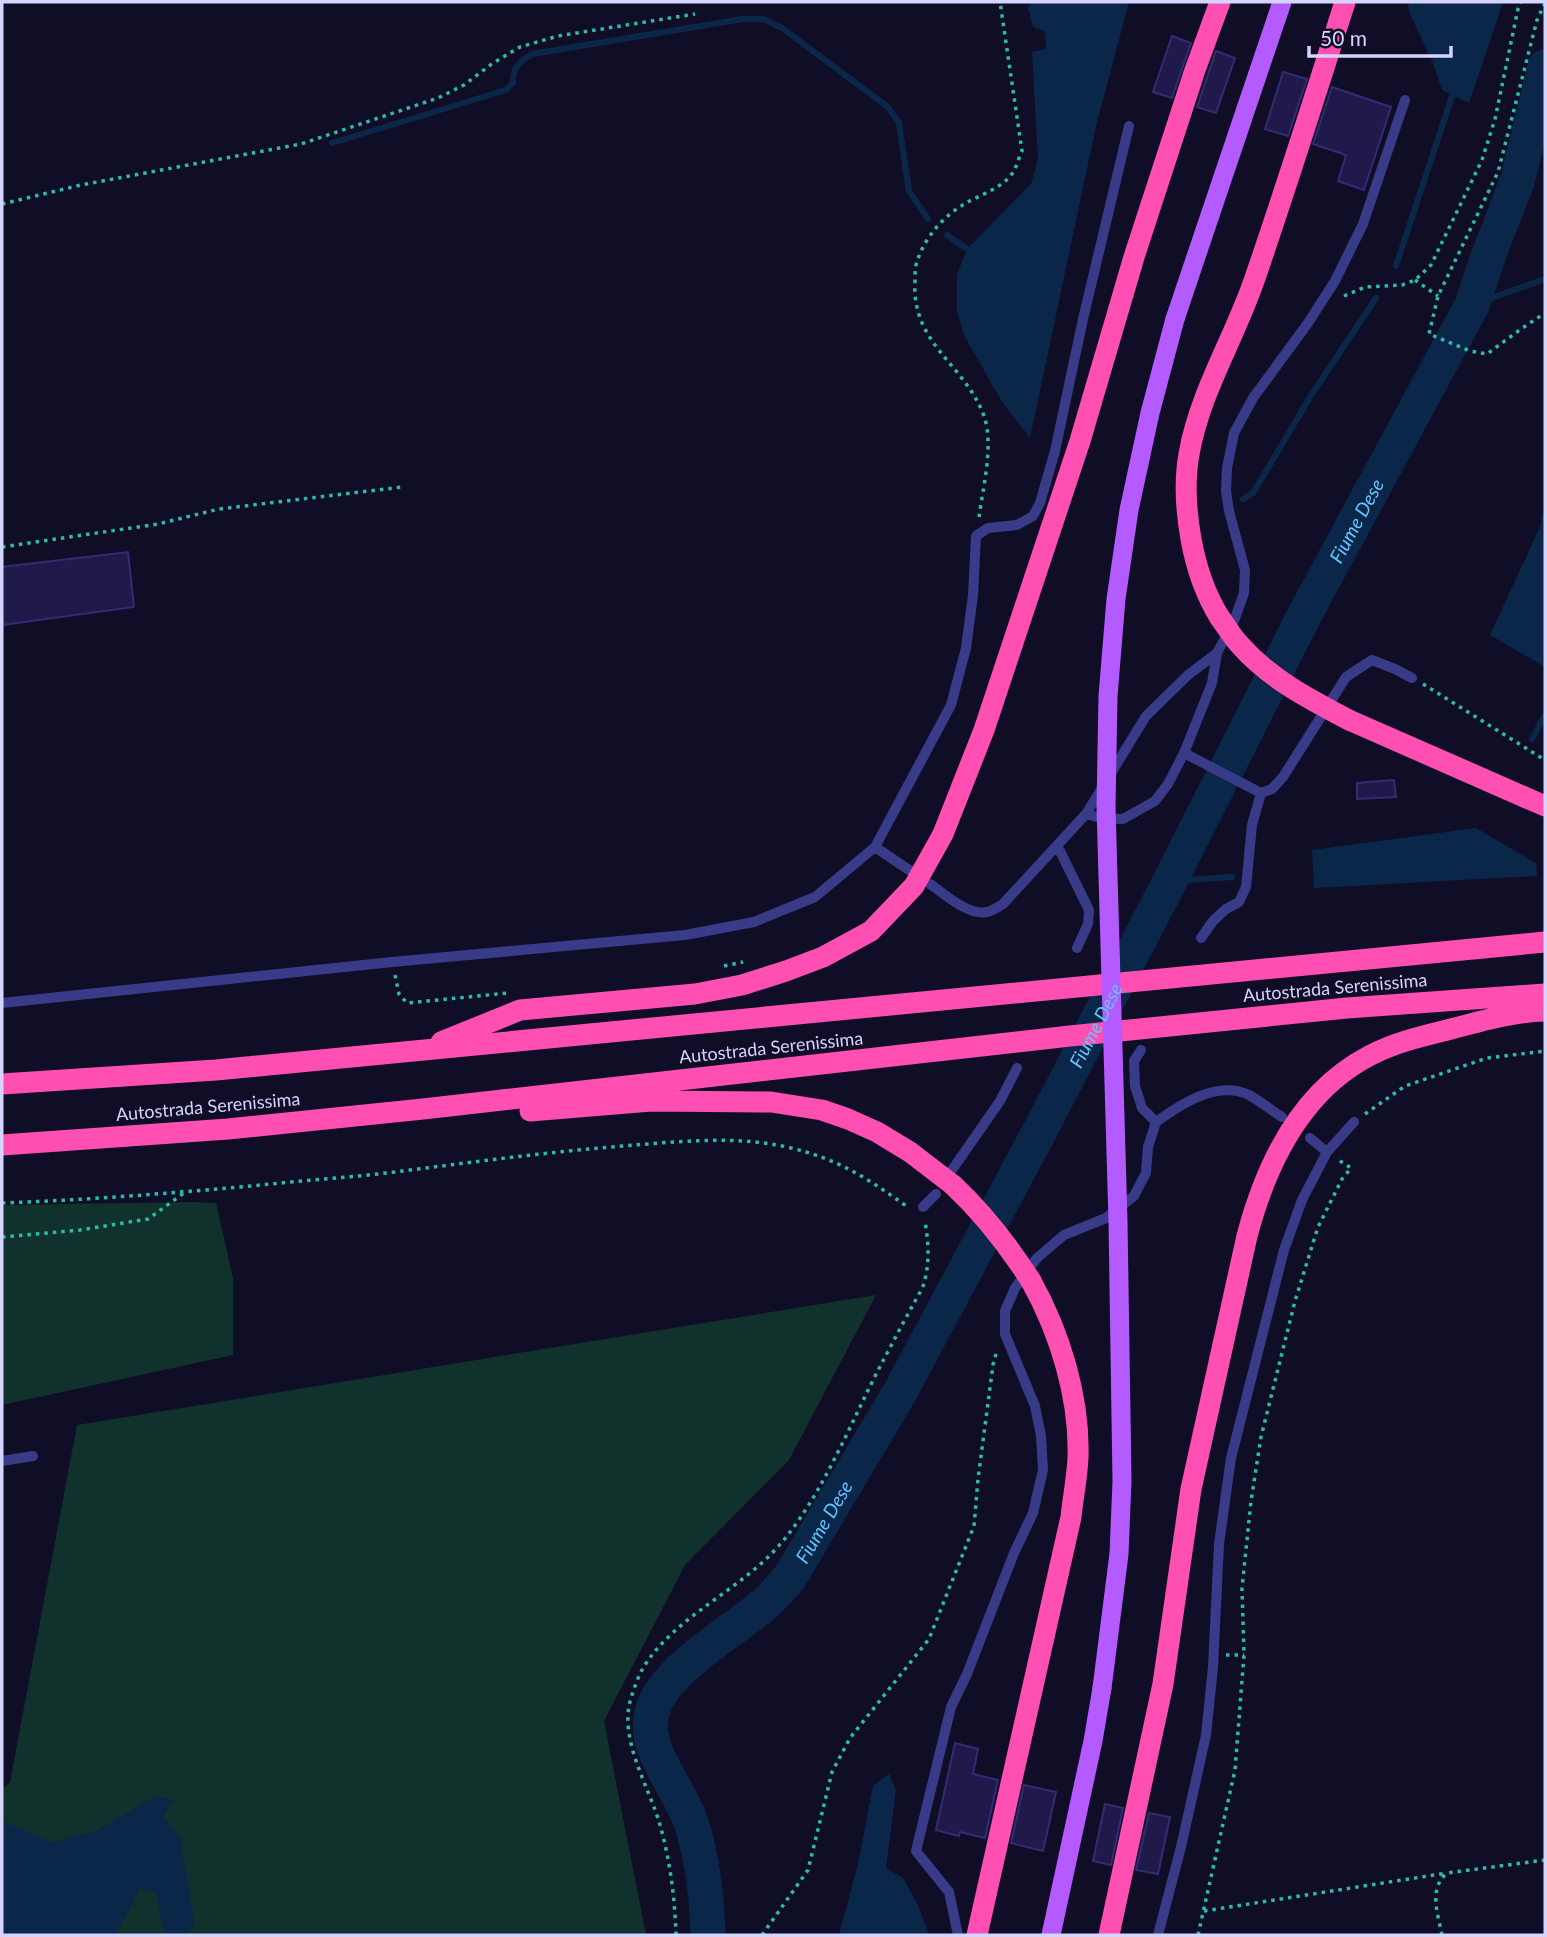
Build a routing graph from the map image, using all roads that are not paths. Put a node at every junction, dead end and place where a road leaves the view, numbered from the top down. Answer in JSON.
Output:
{"nodes":[{"id":1,"x":1220,"y":2,"type":"edge"},
{"id":2,"x":1282,"y":2,"type":"edge"},
{"id":3,"x":1345,"y":2,"type":"edge"},
{"id":4,"x":1405,"y":100,"type":"dead end"},
{"id":5,"x":1129,"y":126,"type":"dead end"},
{"id":6,"x":1217,"y":653,"type":"junction"},
{"id":7,"x":1412,"y":678,"type":"road end"},
{"id":8,"x":1184,"y":752,"type":"junction"},
{"id":9,"x":1255,"y":790,"type":"junction"},
{"id":10,"x":1545,"y":806,"type":"edge"},
{"id":11,"x":1086,"y":814,"type":"junction"},
{"id":12,"x":1057,"y":845,"type":"junction"},
{"id":13,"x":875,"y":848,"type":"junction"},
{"id":14,"x":909,"y":870,"type":"dead end"},
{"id":15,"x":930,"y":884,"type":"dead end"},
{"id":16,"x":1201,"y":938,"type":"dead end"},
{"id":17,"x":1545,"y":942,"type":"edge"},
{"id":18,"x":1077,"y":948,"type":"dead end"},
{"id":19,"x":1545,"y":994,"type":"edge"},
{"id":20,"x":2,"y":1003,"type":"edge"},
{"id":21,"x":1545,"y":1011,"type":"edge"},
{"id":22,"x":1140,"y":1039,"type":"junction"},
{"id":23,"x":419,"y":1051,"type":"junction"},
{"id":24,"x":1017,"y":1068,"type":"dead end"},
{"id":25,"x":2,"y":1084,"type":"edge"},
{"id":26,"x":423,"y":1109,"type":"junction"},
{"id":27,"x":1282,"y":1117,"type":"dead end"},
{"id":28,"x":1156,"y":1122,"type":"junction"},
{"id":29,"x":1354,"y":1122,"type":"road end"},
{"id":30,"x":1310,"y":1138,"type":"dead end"},
{"id":31,"x":2,"y":1145,"type":"edge"},
{"id":32,"x":1327,"y":1152,"type":"junction"},
{"id":33,"x":947,"y":1183,"type":"junction"},
{"id":34,"x":923,"y":1207,"type":"road end"},
{"id":35,"x":33,"y":1456,"type":"dead end"},
{"id":36,"x":2,"y":1461,"type":"edge"},
{"id":37,"x":958,"y":1935,"type":"edge"},
{"id":38,"x":977,"y":1935,"type":"edge"},
{"id":39,"x":1051,"y":1935,"type":"edge"},
{"id":40,"x":1109,"y":1935,"type":"edge"},
{"id":41,"x":1158,"y":1935,"type":"edge"}],
"edges":[{"from":1,"to":23,"type":"highway"},
{"from":2,"to":39,"type":"main road","bridge":true},
{"from":3,"to":10,"type":"highway","bridge":true},
{"from":4,"to":6,"type":"lane"},
{"from":5,"to":13,"type":"lane"},
{"from":6,"to":8,"type":"lane"},
{"from":6,"to":11,"type":"lane"},
{"from":7,"to":9,"type":"lane"},
{"from":8,"to":9,"type":"lane"},
{"from":8,"to":11,"type":"lane"},
{"from":9,"to":16,"type":"lane"},
{"from":11,"to":12,"type":"lane"},
{"from":12,"to":15,"type":"lane"},
{"from":12,"to":18,"type":"lane"},
{"from":13,"to":14,"type":"lane"},
{"from":13,"to":20,"type":"lane"},
{"from":17,"to":23,"type":"highway","name":"Autostrada Serenissima"},
{"from":19,"to":22,"type":"highway","name":"Autostrada Serenissima"},
{"from":21,"to":40,"type":"highway"},
{"from":22,"to":26,"type":"highway","name":"Autostrada Serenissima"},
{"from":22,"to":28,"type":"lane"},
{"from":23,"to":25,"type":"highway","name":"Autostrada Serenissima"},
{"from":24,"to":33,"type":"lane"},
{"from":26,"to":31,"type":"highway","name":"Autostrada Serenissima"},
{"from":26,"to":33,"type":"highway"},
{"from":27,"to":28,"type":"lane"},
{"from":28,"to":37,"type":"lane"},
{"from":29,"to":32,"type":"lane"},
{"from":30,"to":32,"type":"lane"},
{"from":32,"to":41,"type":"lane"},
{"from":33,"to":34,"type":"lane"},
{"from":33,"to":38,"type":"highway","bridge":true},
{"from":35,"to":36,"type":"lane"}]}
